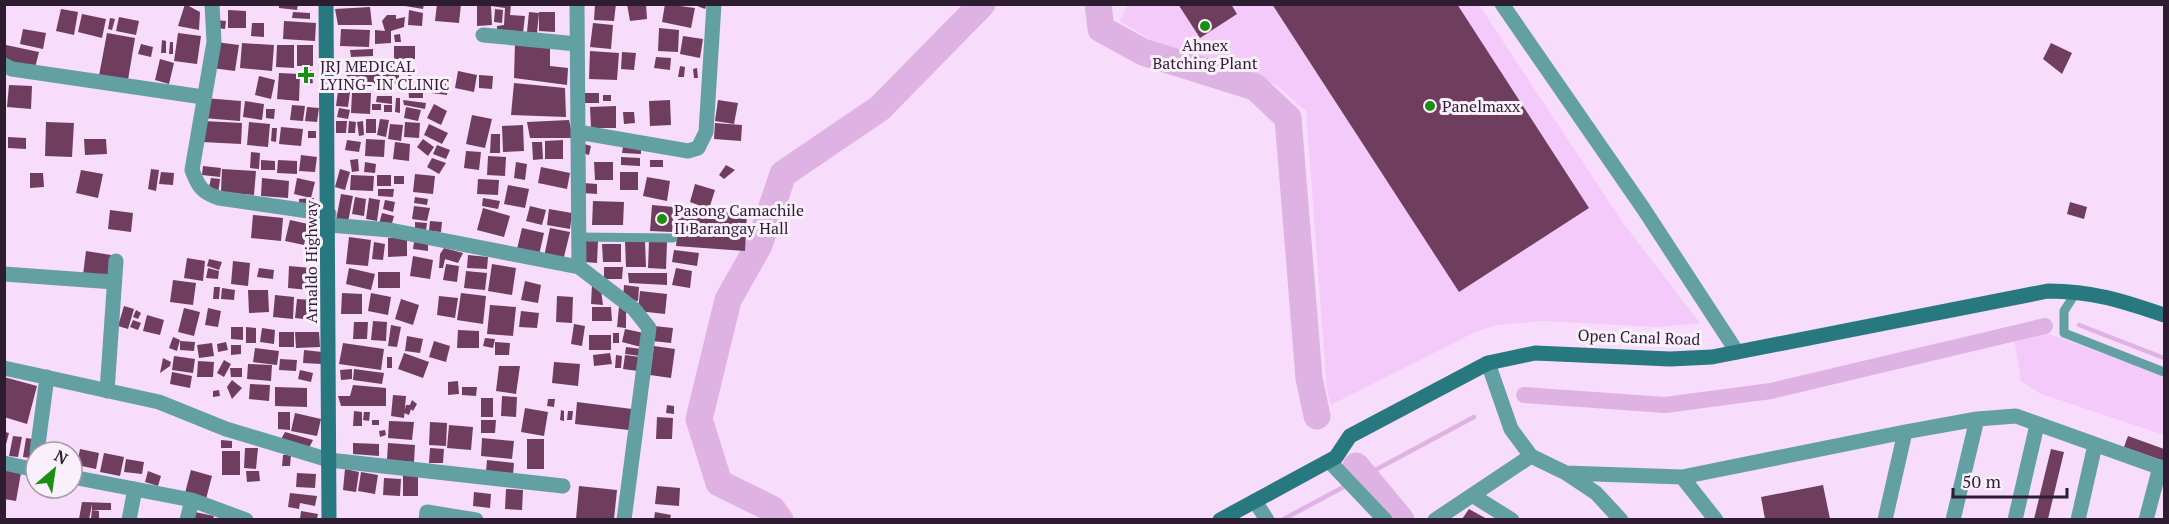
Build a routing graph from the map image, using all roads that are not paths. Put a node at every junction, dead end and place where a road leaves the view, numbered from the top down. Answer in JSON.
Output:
{"nodes":[{"id":1,"x":212,"y":4,"type":"edge"},
{"id":2,"x":326,"y":4,"type":"edge"},
{"id":3,"x":577,"y":4,"type":"edge"},
{"id":4,"x":714,"y":4,"type":"edge"},
{"id":5,"x":1502,"y":4,"type":"edge"},
{"id":6,"x":483,"y":35,"type":"dead end"},
{"id":7,"x":578,"y":44,"type":"junction"},
{"id":8,"x":4,"y":65,"type":"edge"},
{"id":9,"x":203,"y":97,"type":"junction"},
{"id":10,"x":578,"y":132,"type":"junction"},
{"id":11,"x":329,"y":220,"type":"junction"},
{"id":12,"x":579,"y":237,"type":"junction"},
{"id":13,"x":673,"y":238,"type":"dead end"},
{"id":14,"x":116,"y":261,"type":"dead end"},
{"id":15,"x":579,"y":267,"type":"junction"},
{"id":16,"x":4,"y":274,"type":"edge"},
{"id":17,"x":114,"y":282,"type":"junction"},
{"id":18,"x":2077,"y":291,"type":"junction"},
{"id":19,"x":2164,"y":315,"type":"edge"},
{"id":20,"x":1737,"y":352,"type":"junction"},
{"id":21,"x":1488,"y":363,"type":"junction"},
{"id":22,"x":4,"y":368,"type":"edge"},
{"id":23,"x":2164,"y":372,"type":"edge"},
{"id":24,"x":47,"y":377,"type":"junction"},
{"id":25,"x":107,"y":391,"type":"junction"},
{"id":26,"x":1977,"y":419,"type":"junction"},
{"id":27,"x":2037,"y":425,"type":"junction"},
{"id":28,"x":1905,"y":432,"type":"junction"},
{"id":29,"x":39,"y":440,"type":"edge"},
{"id":30,"x":2095,"y":445,"type":"junction"},
{"id":31,"x":1531,"y":456,"type":"junction"},
{"id":32,"x":329,"y":460,"type":"junction"},
{"id":33,"x":1329,"y":461,"type":"junction"},
{"id":34,"x":4,"y":463,"type":"edge"},
{"id":35,"x":24,"y":465,"type":"edge"},
{"id":36,"x":2162,"y":468,"type":"edge"},
{"id":37,"x":1566,"y":473,"type":"junction"},
{"id":38,"x":1682,"y":477,"type":"junction"},
{"id":39,"x":84,"y":479,"type":"edge"},
{"id":40,"x":563,"y":486,"type":"dead end"},
{"id":41,"x":135,"y":489,"type":"junction"},
{"id":42,"x":1472,"y":495,"type":"junction"},
{"id":43,"x":192,"y":500,"type":"junction"},
{"id":44,"x":1255,"y":501,"type":"junction"},
{"id":45,"x":1230,"y":517,"type":"edge"},
{"id":46,"x":129,"y":519,"type":"edge"},
{"id":47,"x":187,"y":519,"type":"edge"},
{"id":48,"x":246,"y":519,"type":"edge"},
{"id":49,"x":329,"y":519,"type":"edge"},
{"id":50,"x":426,"y":519,"type":"edge"},
{"id":51,"x":476,"y":519,"type":"edge"},
{"id":52,"x":624,"y":519,"type":"edge"},
{"id":53,"x":1267,"y":519,"type":"edge"},
{"id":54,"x":1385,"y":519,"type":"edge"},
{"id":55,"x":1435,"y":519,"type":"edge"},
{"id":56,"x":1512,"y":519,"type":"edge"},
{"id":57,"x":1621,"y":519,"type":"edge"},
{"id":58,"x":1716,"y":519,"type":"edge"},
{"id":59,"x":1884,"y":519,"type":"edge"},
{"id":60,"x":1953,"y":519,"type":"edge"},
{"id":61,"x":2015,"y":519,"type":"edge"},
{"id":62,"x":2078,"y":519,"type":"edge"},
{"id":63,"x":2145,"y":519,"type":"edge"}],
"edges":[{"from":1,"to":9,"type":"street"},
{"from":2,"to":11,"type":"main road","name":"Arnaldo Highway"},
{"from":3,"to":7,"type":"street"},
{"from":4,"to":10,"type":"street"},
{"from":5,"to":20,"type":"street"},
{"from":6,"to":7,"type":"street"},
{"from":7,"to":10,"type":"street"},
{"from":8,"to":9,"type":"street"},
{"from":9,"to":11,"type":"street"},
{"from":10,"to":12,"type":"street"},
{"from":11,"to":15,"type":"street"},
{"from":11,"to":32,"type":"main road","name":"Arnaldo Highway"},
{"from":12,"to":13,"type":"lane"},
{"from":12,"to":15,"type":"street"},
{"from":14,"to":17,"type":"street"},
{"from":15,"to":52,"type":"street"},
{"from":16,"to":17,"type":"street"},
{"from":17,"to":25,"type":"street"},
{"from":18,"to":19,"type":"main road","name":"Open Canal Road"},
{"from":18,"to":20,"type":"main road","name":"Open Canal Road"},
{"from":18,"to":23,"type":"lane"},
{"from":20,"to":21,"type":"main road","name":"Open Canal Road"},
{"from":21,"to":31,"type":"street"},
{"from":21,"to":33,"type":"main road","name":"Open Canal Road"},
{"from":22,"to":24,"type":"street"},
{"from":24,"to":25,"type":"street"},
{"from":24,"to":29,"type":"street"},
{"from":25,"to":32,"type":"street"},
{"from":26,"to":27,"type":"street"},
{"from":26,"to":28,"type":"street"},
{"from":26,"to":60,"type":"street"},
{"from":27,"to":30,"type":"street"},
{"from":27,"to":61,"type":"street"},
{"from":28,"to":38,"type":"street"},
{"from":28,"to":59,"type":"street"},
{"from":30,"to":36,"type":"street"},
{"from":30,"to":62,"type":"street"},
{"from":31,"to":37,"type":"street"},
{"from":31,"to":42,"type":"street"},
{"from":32,"to":40,"type":"street"},
{"from":32,"to":49,"type":"main road","name":"Arnaldo Highway"},
{"from":33,"to":44,"type":"main road","name":"Open Canal Road"},
{"from":33,"to":54,"type":"street"},
{"from":34,"to":35,"type":"street"},
{"from":36,"to":63,"type":"street"},
{"from":37,"to":38,"type":"street"},
{"from":37,"to":57,"type":"street"},
{"from":38,"to":58,"type":"street"},
{"from":39,"to":41,"type":"street"},
{"from":41,"to":43,"type":"street"},
{"from":41,"to":46,"type":"street"},
{"from":42,"to":55,"type":"street"},
{"from":42,"to":56,"type":"street"},
{"from":43,"to":47,"type":"street"},
{"from":43,"to":48,"type":"street"},
{"from":44,"to":45,"type":"main road","name":"Open Canal Road"},
{"from":44,"to":53,"type":"street"},
{"from":50,"to":51,"type":"street"}]}
